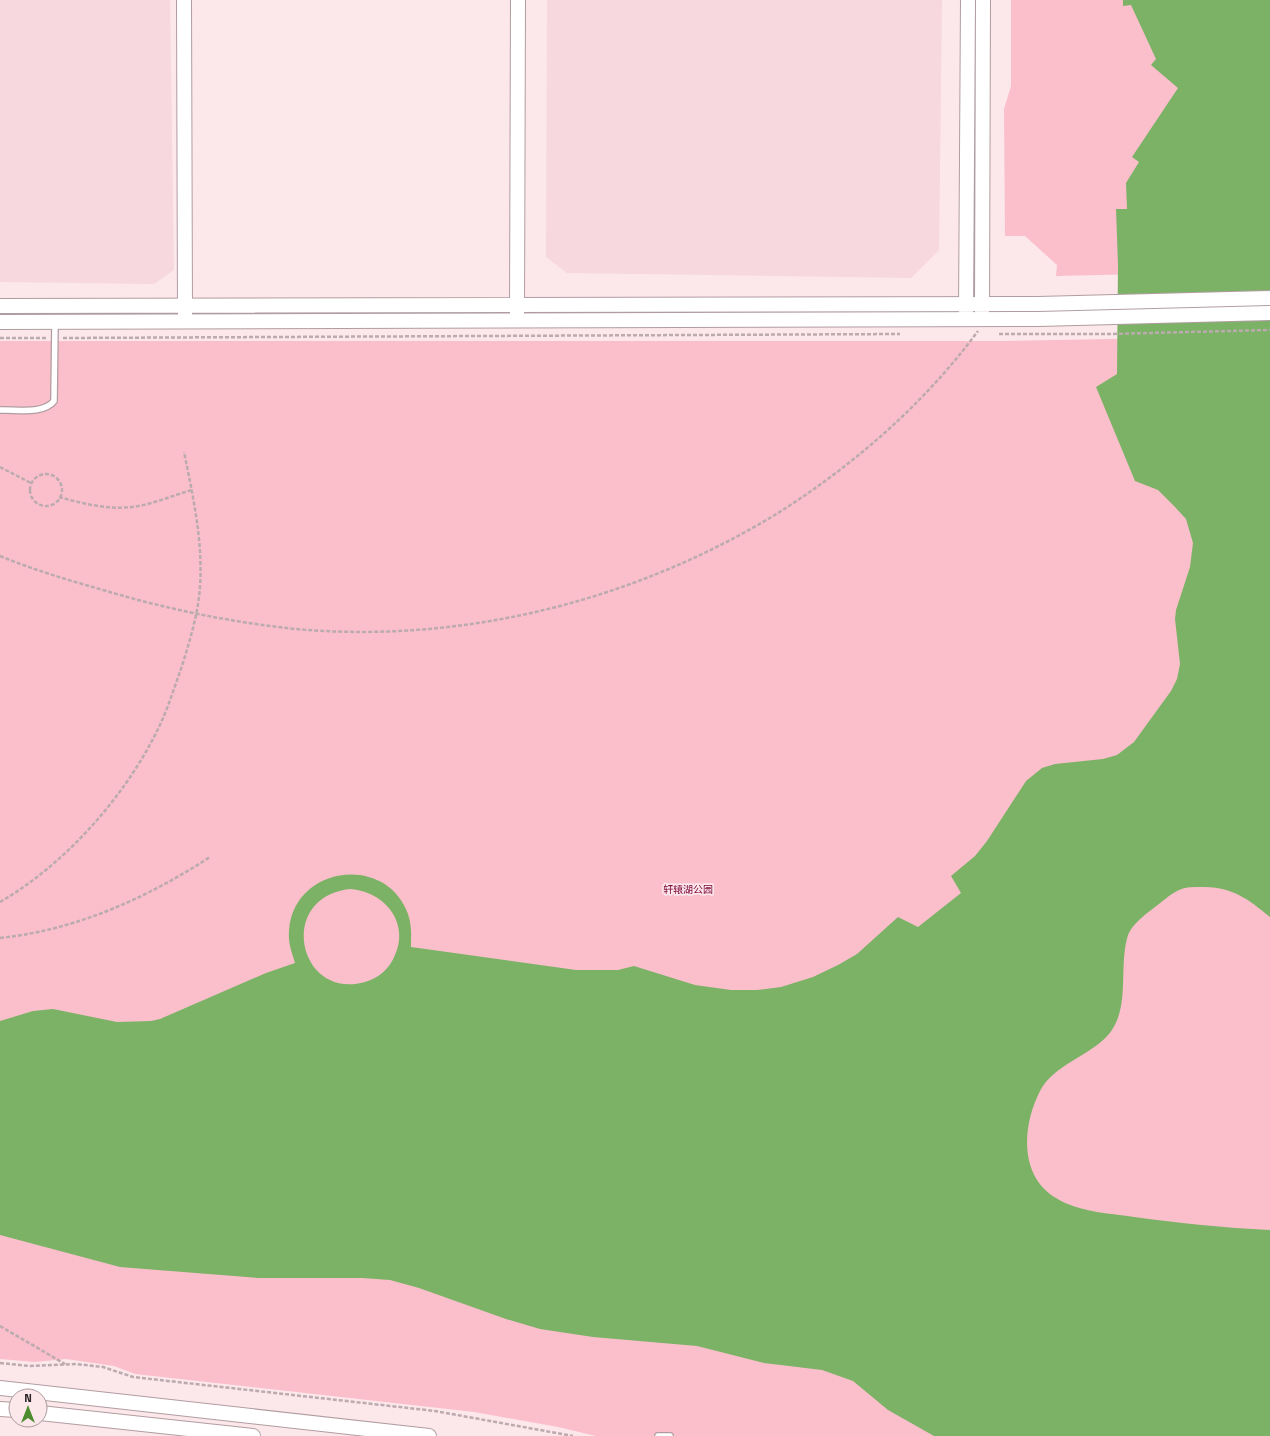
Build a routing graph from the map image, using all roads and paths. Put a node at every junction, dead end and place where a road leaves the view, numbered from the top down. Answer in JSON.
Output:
{"nodes":[{"id":1,"x":184,"y":0,"type":"edge"},
{"id":2,"x":518,"y":0,"type":"edge"},
{"id":3,"x":968,"y":0,"type":"edge"},
{"id":4,"x":984,"y":0,"type":"edge"},
{"id":5,"x":1270,"y":298,"type":"edge"},
{"id":6,"x":966,"y":304,"type":"junction"},
{"id":7,"x":982,"y":304,"type":"junction"},
{"id":8,"x":517,"y":305,"type":"junction"},
{"id":9,"x":0,"y":306,"type":"edge"},
{"id":10,"x":185,"y":306,"type":"junction"},
{"id":11,"x":1270,"y":313,"type":"edge"},
{"id":12,"x":966,"y":319,"type":"junction"},
{"id":13,"x":984,"y":319,"type":"junction"},
{"id":14,"x":517,"y":320,"type":"junction"},
{"id":15,"x":185,"y":321,"type":"junction"},
{"id":16,"x":0,"y":322,"type":"edge"},
{"id":17,"x":56,"y":322,"type":"junction"},
{"id":18,"x":1270,"y":330,"type":"edge"},
{"id":19,"x":904,"y":334,"type":"dead end"},
{"id":20,"x":968,"y":334,"type":"dead end"},
{"id":21,"x":976,"y":334,"type":"junction"},
{"id":22,"x":984,"y":334,"type":"dead end"},
{"id":23,"x":992,"y":334,"type":"dead end"},
{"id":24,"x":0,"y":338,"type":"edge"},
{"id":25,"x":56,"y":338,"type":"junction"},
{"id":26,"x":0,"y":410,"type":"edge"},
{"id":27,"x":184,"y":452,"type":"dead end"},
{"id":28,"x":0,"y":467,"type":"edge"},
{"id":29,"x":31,"y":483,"type":"junction"},
{"id":30,"x":192,"y":490,"type":"junction"},
{"id":31,"x":59,"y":497,"type":"junction"},
{"id":32,"x":0,"y":556,"type":"edge"},
{"id":33,"x":196,"y":614,"type":"junction"},
{"id":34,"x":210,"y":857,"type":"dead end"},
{"id":35,"x":0,"y":902,"type":"edge"},
{"id":36,"x":0,"y":938,"type":"edge"},
{"id":37,"x":0,"y":1326,"type":"edge"},
{"id":38,"x":0,"y":1363,"type":"edge"},
{"id":39,"x":66,"y":1365,"type":"junction"},
{"id":40,"x":0,"y":1388,"type":"edge"},
{"id":41,"x":48,"y":1414,"type":"edge"},
{"id":42,"x":253,"y":1436,"type":"edge"},
{"id":43,"x":429,"y":1436,"type":"edge"},
{"id":44,"x":573,"y":1436,"type":"edge"},
{"id":45,"x":658,"y":1436,"type":"edge"},
{"id":46,"x":670,"y":1436,"type":"edge"}],
"edges":[{"from":1,"to":10,"type":"street"},
{"from":2,"to":8,"type":"street"},
{"from":3,"to":6,"type":"street"},
{"from":4,"to":7,"type":"street"},
{"from":5,"to":7,"type":"street"},
{"from":6,"to":7,"type":"street"},
{"from":6,"to":8,"type":"street"},
{"from":6,"to":12,"type":"street"},
{"from":7,"to":13,"type":"street"},
{"from":8,"to":10,"type":"street"},
{"from":8,"to":14,"type":"street"},
{"from":9,"to":10,"type":"street"},
{"from":10,"to":15,"type":"street"},
{"from":11,"to":13,"type":"street"},
{"from":12,"to":13,"type":"street"},
{"from":12,"to":14,"type":"street"},
{"from":13,"to":21,"type":"path"},
{"from":14,"to":15,"type":"street"},
{"from":15,"to":17,"type":"street"},
{"from":16,"to":17,"type":"street"},
{"from":17,"to":25,"type":"lane"},
{"from":18,"to":23,"type":"path"},
{"from":19,"to":25,"type":"path"},
{"from":20,"to":21,"type":"path"},
{"from":21,"to":22,"type":"path"},
{"from":21,"to":33,"type":"path"},
{"from":24,"to":25,"type":"path"},
{"from":25,"to":26,"type":"lane"},
{"from":27,"to":30,"type":"path"},
{"from":28,"to":29,"type":"path"},
{"from":29,"to":31,"type":"path"},
{"from":29,"to":31,"type":"path"},
{"from":30,"to":31,"type":"path"},
{"from":30,"to":33,"type":"path"},
{"from":32,"to":33,"type":"path"},
{"from":33,"to":35,"type":"path"},
{"from":34,"to":36,"type":"path"},
{"from":37,"to":39,"type":"path"},
{"from":38,"to":39,"type":"path"},
{"from":39,"to":44,"type":"path"},
{"from":40,"to":43,"type":"street"},
{"from":41,"to":42,"type":"street"},
{"from":45,"to":46,"type":"lane"}]}
